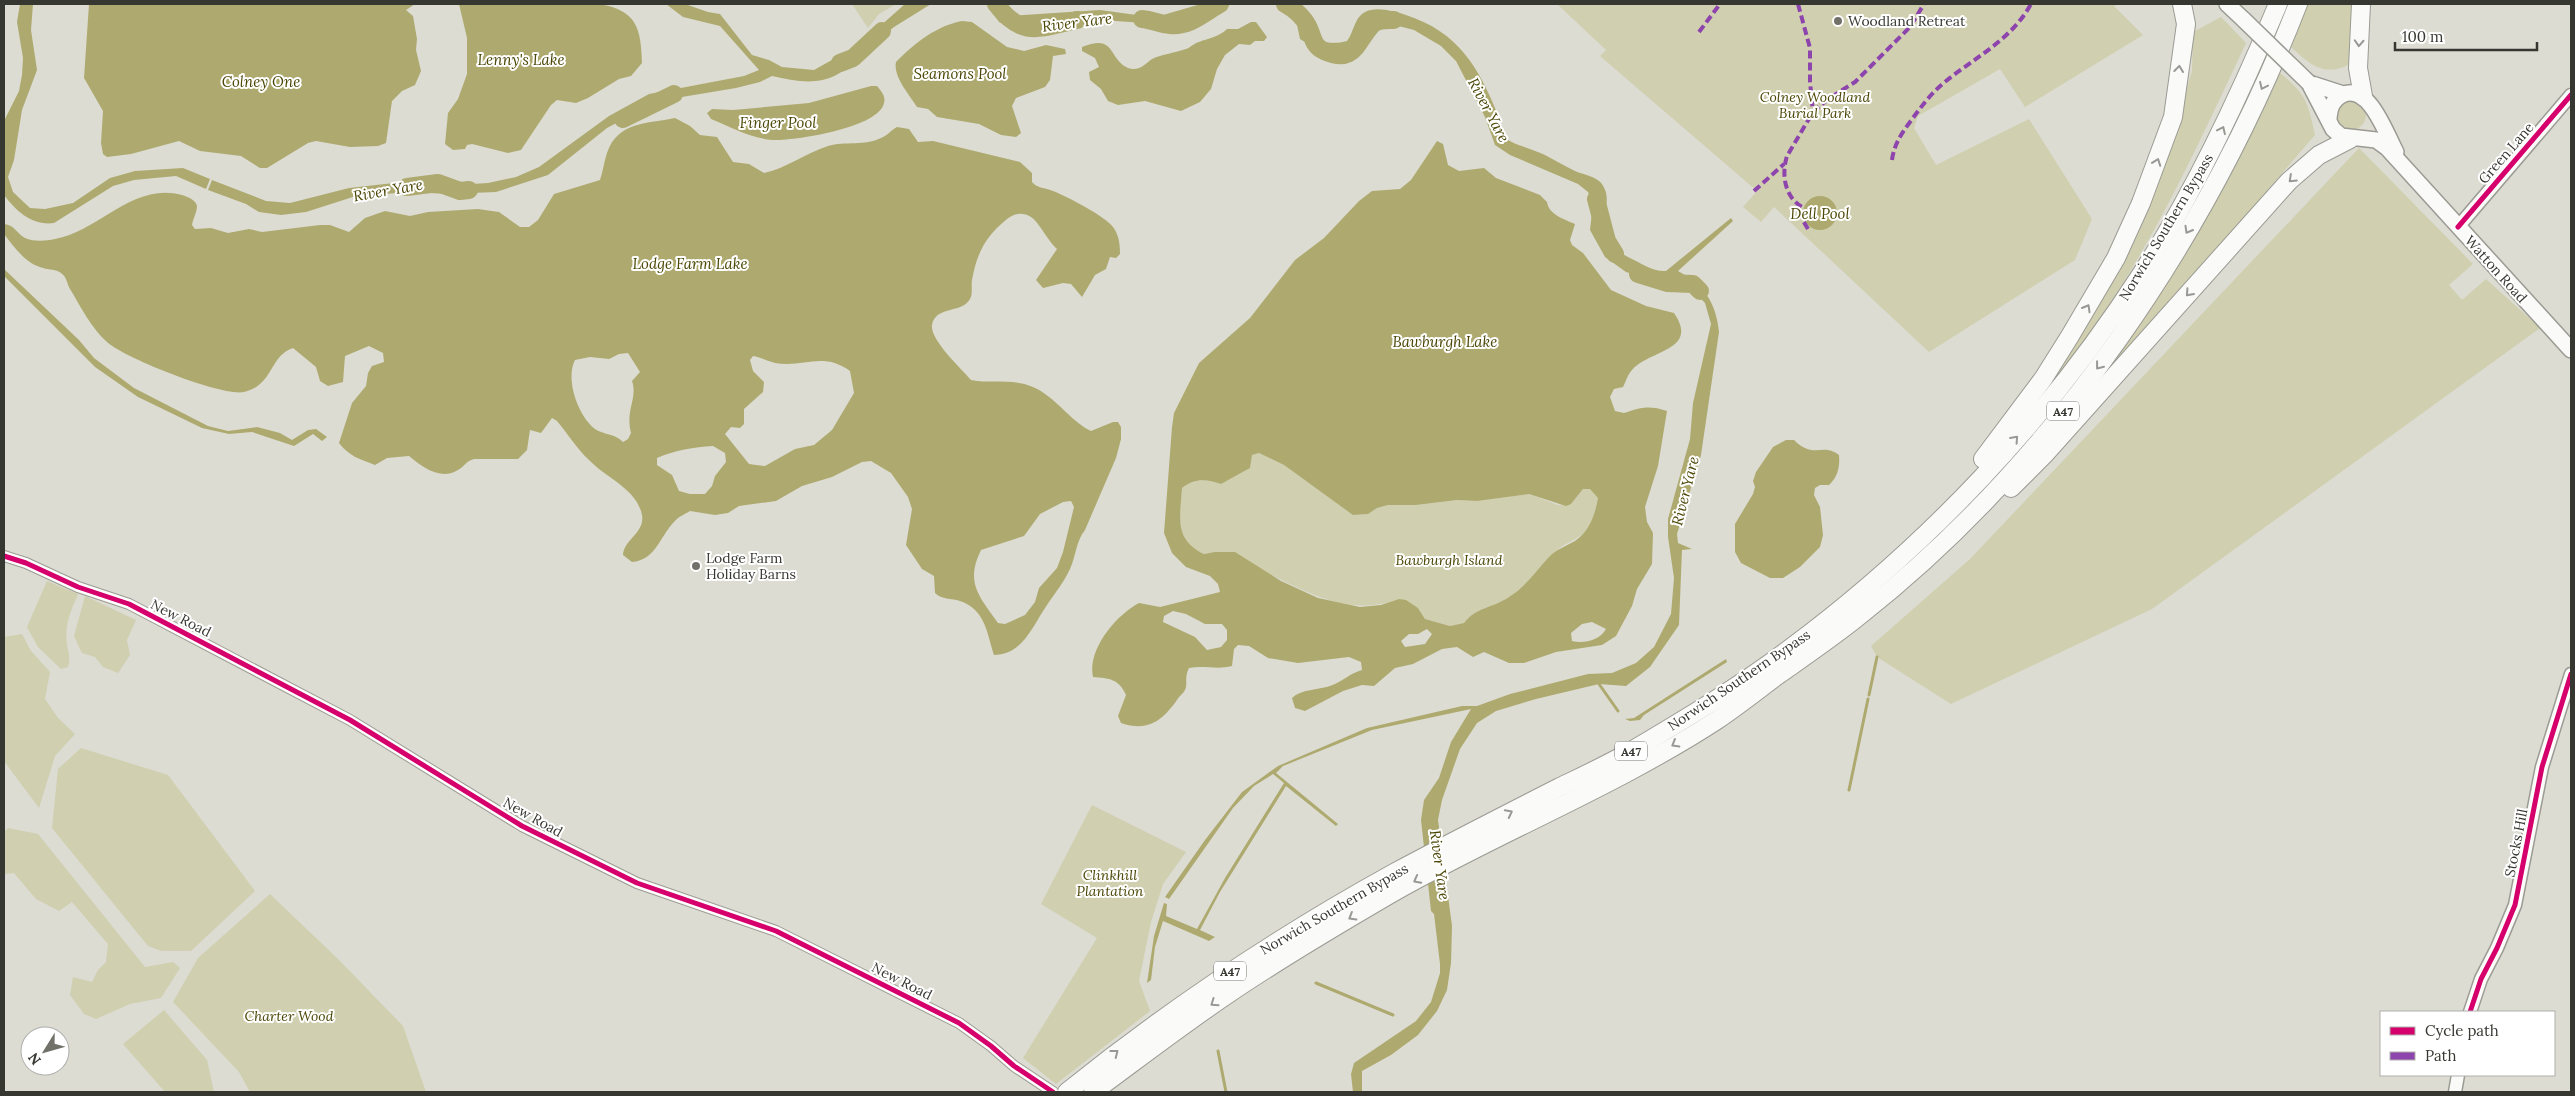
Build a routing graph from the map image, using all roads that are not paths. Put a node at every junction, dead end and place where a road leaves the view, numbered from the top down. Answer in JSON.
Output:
{"nodes":[{"id":1,"x":2278,"y":4,"type":"edge"},
{"id":2,"x":2298,"y":4,"type":"edge"},
{"id":3,"x":2361,"y":4,"type":"edge"},
{"id":4,"x":2182,"y":5,"type":"edge"},
{"id":5,"x":2226,"y":5,"type":"edge"},
{"id":6,"x":2309,"y":83,"type":"junction"},
{"id":7,"x":2343,"y":94,"type":"junction"},
{"id":8,"x":2571,"y":95,"type":"edge"},
{"id":9,"x":2363,"y":96,"type":"junction"},
{"id":10,"x":2374,"y":112,"type":"junction"},
{"id":11,"x":2328,"y":118,"type":"junction"},
{"id":12,"x":2355,"y":138,"type":"junction"},
{"id":13,"x":2402,"y":164,"type":"junction"},
{"id":14,"x":2458,"y":227,"type":"junction"},
{"id":15,"x":2571,"y":350,"type":"edge"},
{"id":16,"x":4,"y":556,"type":"edge"},
{"id":17,"x":1788,"y":650,"type":"junction"},
{"id":18,"x":2571,"y":674,"type":"edge"},
{"id":19,"x":1717,"y":720,"type":"junction"},
{"id":20,"x":2470,"y":1011,"type":"edge"},
{"id":21,"x":2458,"y":1076,"type":"edge"},
{"id":22,"x":1079,"y":1090,"type":"edge"},
{"id":23,"x":1053,"y":1092,"type":"edge"},
{"id":24,"x":2455,"y":1092,"type":"edge"}],
"edges":[{"from":17,"to":1,"type":"highway","name":"Norwich Southern Bypass","number":"A47","one_way":true},
{"from":2,"to":19,"type":"highway","name":"Norwich Southern Bypass","number":"A47","one_way":true},
{"from":3,"to":9,"type":"highway","one_way":true},
{"from":17,"to":4,"type":"highway","number":"A47","one_way":true},
{"from":5,"to":6,"type":"main road","name":"Watton Road","bridge":true},
{"from":6,"to":7,"type":"main road","name":"Watton Road"},
{"from":6,"to":11,"type":"main road","name":"Watton Road"},
{"from":7,"to":9,"type":"main road","name":"Watton Road"},
{"from":7,"to":11,"type":"main road"},
{"from":8,"to":14,"type":"street","name":"Green Lane"},
{"from":9,"to":10,"type":"main road","name":"Watton Road"},
{"from":10,"to":12,"type":"main road"},
{"from":10,"to":13,"type":"main road","name":"Watton Road"},
{"from":11,"to":12,"type":"main road","name":"Watton Road"},
{"from":12,"to":13,"type":"main road","name":"Watton Road"},
{"from":12,"to":19,"type":"highway","number":"A47","one_way":true},
{"from":13,"to":14,"type":"main road","name":"Watton Road"},
{"from":14,"to":15,"type":"main road","name":"Watton Road"},
{"from":16,"to":23,"type":"street","name":"New Road"},
{"from":22,"to":17,"type":"highway","name":"Norwich Southern Bypass","number":"A47","one_way":true},
{"from":18,"to":20,"type":"street","name":"Stocks Hill"},
{"from":19,"to":22,"type":"highway","name":"Norwich Southern Bypass","number":"A47","one_way":true},
{"from":21,"to":24,"type":"street"}]}
